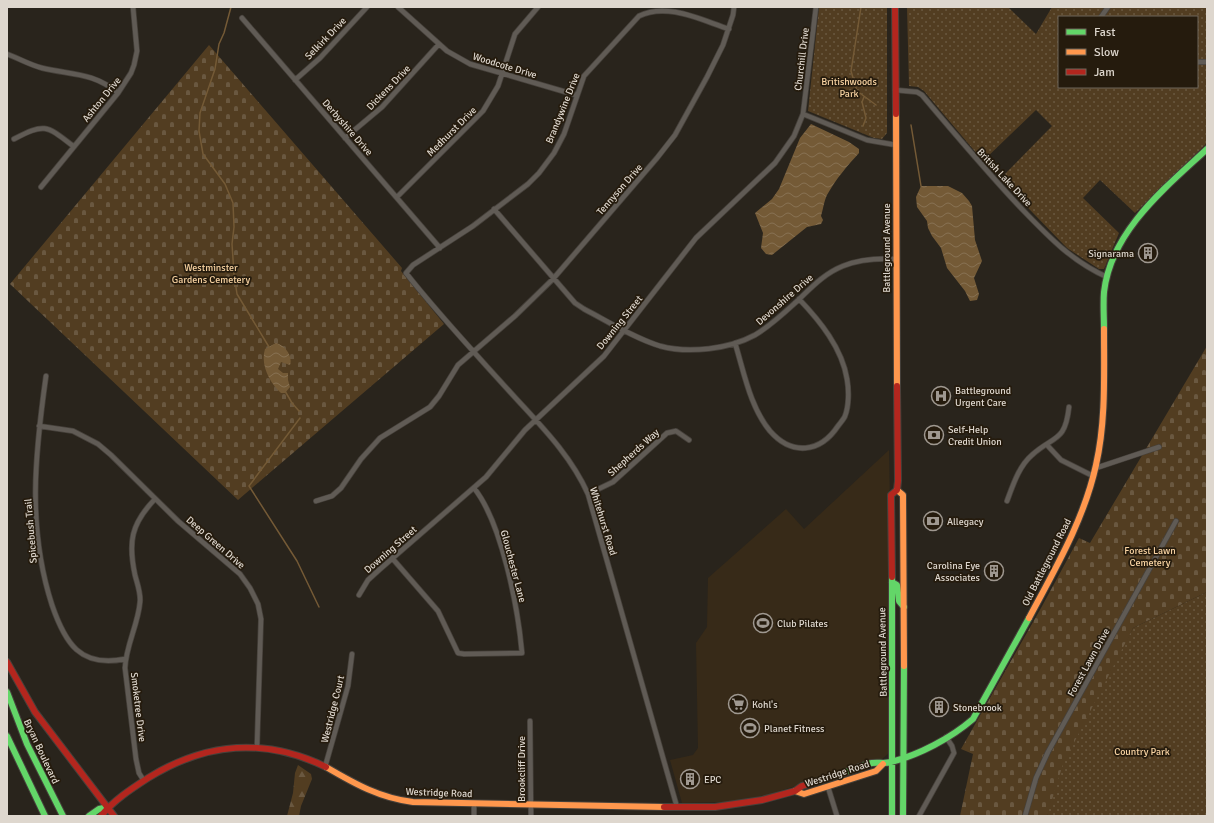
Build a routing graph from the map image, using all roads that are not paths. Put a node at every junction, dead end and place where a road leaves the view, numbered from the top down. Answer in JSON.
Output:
{"nodes":[{"id":1,"x":133,"y":7,"type":"edge"},
{"id":2,"x":367,"y":7,"type":"edge"},
{"id":3,"x":398,"y":7,"type":"edge"},
{"id":4,"x":538,"y":7,"type":"edge"},
{"id":5,"x":734,"y":7,"type":"edge"},
{"id":6,"x":816,"y":7,"type":"edge"},
{"id":7,"x":895,"y":7,"type":"edge"},
{"id":8,"x":1108,"y":7,"type":"edge"},
{"id":9,"x":1102,"y":16,"type":"edge"},
{"id":10,"x":242,"y":18,"type":"dead end"},
{"id":11,"x":729,"y":29,"type":"junction"},
{"id":12,"x":439,"y":44,"type":"junction"},
{"id":13,"x":7,"y":54,"type":"edge"},
{"id":14,"x":502,"y":74,"type":"junction"},
{"id":15,"x":295,"y":80,"type":"junction"},
{"id":16,"x":895,"y":90,"type":"junction"},
{"id":17,"x":118,"y":93,"type":"junction"},
{"id":18,"x":576,"y":95,"type":"junction"},
{"id":19,"x":803,"y":114,"type":"junction"},
{"id":20,"x":345,"y":138,"type":"junction"},
{"id":21,"x":14,"y":139,"type":"dead end"},
{"id":22,"x":896,"y":145,"type":"junction"},
{"id":23,"x":73,"y":146,"type":"junction"},
{"id":24,"x":1207,"y":149,"type":"edge"},
{"id":25,"x":41,"y":187,"type":"dead end"},
{"id":26,"x":397,"y":197,"type":"junction"},
{"id":27,"x":494,"y":209,"type":"junction"},
{"id":28,"x":440,"y":248,"type":"junction"},
{"id":29,"x":896,"y":259,"type":"junction"},
{"id":30,"x":406,"y":273,"type":"joint"},
{"id":31,"x":1107,"y":278,"type":"junction"},
{"id":32,"x":553,"y":279,"type":"junction"},
{"id":33,"x":799,"y":299,"type":"junction"},
{"id":34,"x":625,"y":331,"type":"junction"},
{"id":35,"x":735,"y":344,"type":"junction"},
{"id":36,"x":474,"y":352,"type":"junction"},
{"id":37,"x":46,"y":376,"type":"dead end"},
{"id":38,"x":1068,"y":407,"type":"dead end"},
{"id":39,"x":536,"y":420,"type":"junction"},
{"id":40,"x":39,"y":426,"type":"junction"},
{"id":41,"x":689,"y":440,"type":"dead end"},
{"id":42,"x":1047,"y":445,"type":"junction"},
{"id":43,"x":1159,"y":447,"type":"dead end"},
{"id":44,"x":1096,"y":468,"type":"junction"},
{"id":45,"x":1093,"y":476,"type":"junction"},
{"id":46,"x":474,"y":488,"type":"junction"},
{"id":47,"x":897,"y":490,"type":"junction"},
{"id":48,"x":588,"y":494,"type":"junction"},
{"id":49,"x":155,"y":499,"type":"junction"},
{"id":50,"x":316,"y":501,"type":"dead end"},
{"id":51,"x":1007,"y":501,"type":"dead end"},
{"id":52,"x":1176,"y":522,"type":"dead end"},
{"id":53,"x":392,"y":558,"type":"junction"},
{"id":54,"x":892,"y":582,"type":"junction"},
{"id":55,"x":359,"y":595,"type":"dead end"},
{"id":56,"x":904,"y":607,"type":"junction"},
{"id":57,"x":352,"y":654,"type":"dead end"},
{"id":58,"x":125,"y":659,"type":"junction"},
{"id":59,"x":7,"y":662,"type":"edge"},
{"id":60,"x":7,"y":692,"type":"edge"},
{"id":61,"x":530,"y":721,"type":"dead end"},
{"id":62,"x":7,"y":736,"type":"edge"},
{"id":63,"x":946,"y":737,"type":"junction"},
{"id":64,"x":257,"y":746,"type":"junction"},
{"id":65,"x":904,"y":758,"type":"junction"},
{"id":66,"x":893,"y":761,"type":"junction"},
{"id":67,"x":883,"y":764,"type":"junction"},
{"id":68,"x":325,"y":767,"type":"junction"},
{"id":69,"x":144,"y":781,"type":"junction"},
{"id":70,"x":828,"y":787,"type":"junction"},
{"id":71,"x":795,"y":791,"type":"junction"},
{"id":72,"x":474,"y":803,"type":"junction"},
{"id":73,"x":530,"y":805,"type":"junction"},
{"id":74,"x":108,"y":807,"type":"junction"},
{"id":75,"x":677,"y":807,"type":"junction"},
{"id":76,"x":45,"y":816,"type":"edge"},
{"id":77,"x":63,"y":816,"type":"edge"},
{"id":78,"x":89,"y":816,"type":"edge"},
{"id":79,"x":100,"y":816,"type":"edge"},
{"id":80,"x":114,"y":816,"type":"edge"},
{"id":81,"x":474,"y":816,"type":"edge"},
{"id":82,"x":531,"y":816,"type":"edge"},
{"id":83,"x":837,"y":816,"type":"edge"},
{"id":84,"x":892,"y":816,"type":"edge"},
{"id":85,"x":903,"y":816,"type":"edge"},
{"id":86,"x":919,"y":816,"type":"edge"},
{"id":87,"x":1025,"y":816,"type":"edge"}],
"edges":[{"from":1,"to":17,"type":"street","name":"Ashton Drive"},
{"from":2,"to":15,"type":"street","name":"Selkirk Drive"},
{"from":3,"to":12,"type":"street","name":"Woodcote Drive"},
{"from":4,"to":14,"type":"street","name":"Medhurst Drive"},
{"from":5,"to":11,"type":"street","name":"Tennyson Drive"},
{"from":6,"to":19,"type":"street","name":"Churchill Drive"},
{"from":7,"to":16,"type":"main road","name":"Battleground Avenue"},
{"from":8,"to":9,"type":"street"},
{"from":10,"to":15,"type":"street","name":"Derbyshire Drive"},
{"from":11,"to":18,"type":"street","name":"Brandywine Drive"},
{"from":11,"to":32,"type":"street","name":"Tennyson Drive"},
{"from":12,"to":14,"type":"street","name":"Woodcote Drive"},
{"from":12,"to":20,"type":"street","name":"Dickens Drive"},
{"from":13,"to":17,"type":"street"},
{"from":14,"to":18,"type":"street","name":"Woodcote Drive"},
{"from":14,"to":26,"type":"street","name":"Medhurst Drive"},
{"from":15,"to":20,"type":"street","name":"Derbyshire Drive"},
{"from":16,"to":22,"type":"main road","name":"Battleground Avenue"},
{"from":16,"to":31,"type":"street","name":"British Lake Drive"},
{"from":17,"to":23,"type":"street","name":"Ashton Drive"},
{"from":18,"to":27,"type":"street","name":"Brandywine Drive"},
{"from":19,"to":22,"type":"street"},
{"from":19,"to":34,"type":"street","name":"Downing Street"},
{"from":20,"to":26,"type":"street","name":"Derbyshire Drive"},
{"from":21,"to":23,"type":"street"},
{"from":22,"to":29,"type":"main road","name":"Battleground Avenue"},
{"from":23,"to":25,"type":"street","name":"Ashton Drive"},
{"from":24,"to":31,"type":"main road","name":"Old Battleground Road"},
{"from":26,"to":28,"type":"street","name":"Derbyshire Drive"},
{"from":27,"to":28,"type":"street","name":"Brandywine Drive"},
{"from":27,"to":32,"type":"street","name":"Devonshire Drive"},
{"from":28,"to":30,"type":"street","name":"Brandywine Drive"},
{"from":29,"to":33,"type":"street","name":"Devonshire Drive"},
{"from":29,"to":47,"type":"main road","name":"Battleground Avenue"},
{"from":30,"to":36,"type":"street","name":"Whitehurst Road"},
{"from":31,"to":44,"type":"main road","name":"Old Battleground Road"},
{"from":32,"to":34,"type":"street","name":"Devonshire Drive"},
{"from":32,"to":36,"type":"street","name":"Tennyson Drive"},
{"from":33,"to":35,"type":"street","name":"Devonshire Drive"},
{"from":33,"to":35,"type":"street"},
{"from":34,"to":35,"type":"street","name":"Devonshire Drive"},
{"from":34,"to":39,"type":"street","name":"Downing Street"},
{"from":36,"to":39,"type":"street","name":"Whitehurst Road"},
{"from":36,"to":50,"type":"street","name":"Tennyson Drive"},
{"from":37,"to":40,"type":"street","name":"Spicebush Trail"},
{"from":38,"to":42,"type":"street"},
{"from":39,"to":46,"type":"street","name":"Downing Street"},
{"from":39,"to":48,"type":"street","name":"Whitehurst Road"},
{"from":40,"to":49,"type":"street","name":"Deep Green Drive"},
{"from":40,"to":58,"type":"street","name":"Spicebush Trail"},
{"from":41,"to":48,"type":"street","name":"Shepherds Way"},
{"from":42,"to":45,"type":"street"},
{"from":42,"to":51,"type":"street"},
{"from":43,"to":44,"type":"street"},
{"from":44,"to":45,"type":"main road","name":"Old Battleground Road"},
{"from":45,"to":63,"type":"main road","name":"Old Battleground Road"},
{"from":46,"to":53,"type":"street","name":"Downing Street"},
{"from":46,"to":53,"type":"street","name":"Glouchester Lane"},
{"from":47,"to":54,"type":"main road","name":"Battleground Avenue"},
{"from":47,"to":56,"type":"main road","name":"Battleground Avenue"},
{"from":48,"to":75,"type":"street","name":"Whitehurst Road"},
{"from":49,"to":58,"type":"street","name":"Smoketree Drive"},
{"from":49,"to":64,"type":"street","name":"Deep Green Drive"},
{"from":52,"to":87,"type":"street","name":"Forest Lawn Drive"},
{"from":53,"to":55,"type":"street","name":"Downing Street"},
{"from":54,"to":56,"type":"main road"},
{"from":54,"to":66,"type":"main road","name":"Battleground Avenue"},
{"from":56,"to":65,"type":"main road","name":"Battleground Avenue"},
{"from":57,"to":68,"type":"street","name":"Westridge Court"},
{"from":58,"to":69,"type":"street","name":"Smoketree Drive"},
{"from":59,"to":74,"type":"main road"},
{"from":60,"to":77,"type":"main road","name":"Bryan Boulevard"},
{"from":61,"to":73,"type":"street","name":"Brookcliff Drive"},
{"from":62,"to":76,"type":"main road"},
{"from":63,"to":65,"type":"main road","name":"Westridge Road"},
{"from":63,"to":86,"type":"street"},
{"from":64,"to":68,"type":"main road","name":"Westridge Road"},
{"from":64,"to":69,"type":"main road","name":"Westridge Road"},
{"from":65,"to":66,"type":"main road","name":"Westridge Road"},
{"from":65,"to":85,"type":"main road","name":"Battleground Avenue"},
{"from":66,"to":67,"type":"main road","name":"Westridge Road"},
{"from":66,"to":84,"type":"main road","name":"Battleground Avenue"},
{"from":67,"to":70,"type":"main road","name":"Westridge Road"},
{"from":67,"to":71,"type":"main road","name":"Westridge Road"},
{"from":68,"to":72,"type":"main road","name":"Westridge Road"},
{"from":69,"to":74,"type":"main road","name":"Westridge Road"},
{"from":70,"to":71,"type":"main road","name":"Westridge Road"},
{"from":70,"to":83,"type":"street"},
{"from":71,"to":75,"type":"main road","name":"Westridge Road"},
{"from":72,"to":73,"type":"main road","name":"Westridge Road"},
{"from":72,"to":81,"type":"street"},
{"from":73,"to":75,"type":"main road","name":"Westridge Road"},
{"from":73,"to":82,"type":"street","name":"Brookcliff Drive"},
{"from":74,"to":78,"type":"main road","name":"Westridge Road"},
{"from":74,"to":79,"type":"main road","name":"Westridge Road"},
{"from":74,"to":80,"type":"main road"}]}
